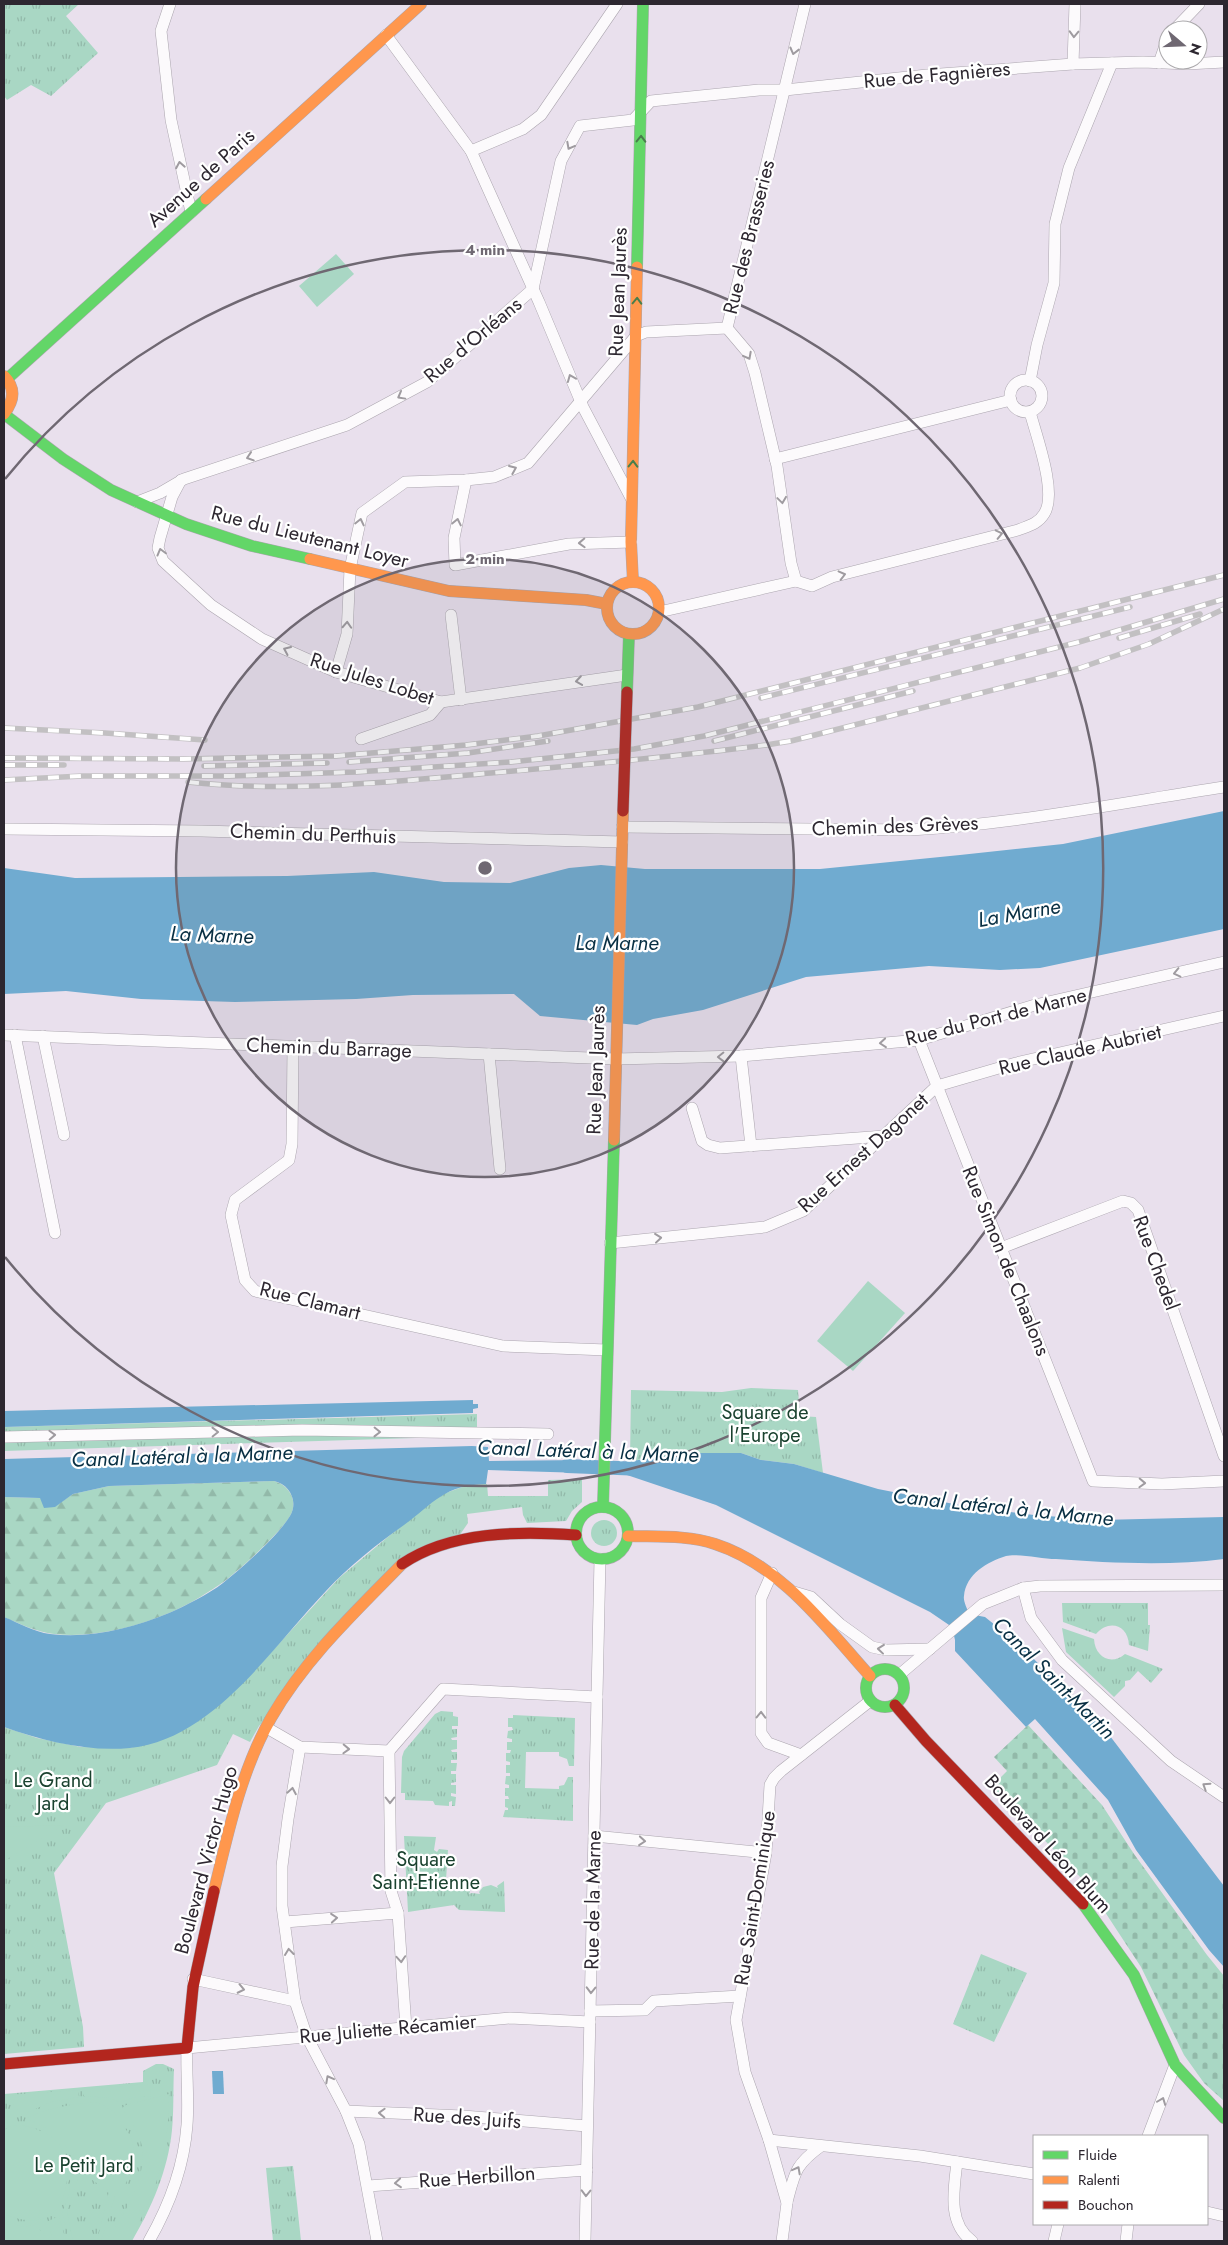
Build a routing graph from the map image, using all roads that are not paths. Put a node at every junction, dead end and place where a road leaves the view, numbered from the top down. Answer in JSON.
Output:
{"nodes":[{"id":1,"x":170,"y":4,"type":"edge"},
{"id":2,"x":421,"y":4,"type":"edge"},
{"id":3,"x":617,"y":4,"type":"edge"},
{"id":4,"x":643,"y":4,"type":"edge"},
{"id":5,"x":806,"y":4,"type":"edge"},
{"id":6,"x":1075,"y":4,"type":"edge"},
{"id":7,"x":1199,"y":4,"type":"edge"},
{"id":8,"x":1184,"y":20,"type":"edge"},
{"id":9,"x":386,"y":35,"type":"junction"},
{"id":10,"x":1224,"y":62,"type":"edge"},
{"id":11,"x":1112,"y":63,"type":"junction"},
{"id":12,"x":1158,"y":63,"type":"edge"},
{"id":13,"x":1208,"y":63,"type":"edge"},
{"id":14,"x":1073,"y":64,"type":"junction"},
{"id":15,"x":785,"y":90,"type":"junction"},
{"id":16,"x":651,"y":101,"type":"joint"},
{"id":17,"x":641,"y":111,"type":"junction"},
{"id":18,"x":471,"y":151,"type":"junction"},
{"id":19,"x":191,"y":212,"type":"junction"},
{"id":20,"x":533,"y":289,"type":"junction"},
{"id":21,"x":727,"y":328,"type":"junction"},
{"id":22,"x":636,"y":336,"type":"junction"},
{"id":23,"x":6,"y":378,"type":"edge"},
{"id":24,"x":1030,"y":381,"type":"junction"},
{"id":25,"x":1011,"y":400,"type":"junction"},
{"id":26,"x":580,"y":401,"type":"junction"},
{"id":27,"x":1030,"y":412,"type":"junction"},
{"id":28,"x":4,"y":414,"type":"edge"},
{"id":29,"x":775,"y":459,"type":"junction"},
{"id":30,"x":181,"y":480,"type":"junction"},
{"id":31,"x":466,"y":480,"type":"junction"},
{"id":32,"x":632,"y":500,"type":"junction"},
{"id":33,"x":137,"y":502,"type":"junction"},
{"id":34,"x":166,"y":515,"type":"junction"},
{"id":35,"x":631,"y":542,"type":"junction"},
{"id":36,"x":350,"y":569,"type":"junction"},
{"id":37,"x":796,"y":581,"type":"junction"},
{"id":38,"x":633,"y":582,"type":"junction"},
{"id":39,"x":607,"y":604,"type":"junction"},
{"id":40,"x":659,"y":612,"type":"junction"},
{"id":41,"x":451,"y":615,"type":"dead end"},
{"id":42,"x":628,"y":634,"type":"junction"},
{"id":43,"x":336,"y":672,"type":"junction"},
{"id":44,"x":627,"y":674,"type":"junction"},
{"id":45,"x":461,"y":700,"type":"junction"},
{"id":46,"x":441,"y":702,"type":"junction"},
{"id":47,"x":361,"y":738,"type":"dead end"},
{"id":48,"x":1224,"y":787,"type":"edge"},
{"id":49,"x":622,"y":827,"type":"junction"},
{"id":50,"x":4,"y":829,"type":"edge"},
{"id":51,"x":622,"y":842,"type":"junction"},
{"id":52,"x":1224,"y":962,"type":"edge"},
{"id":53,"x":1224,"y":1016,"type":"edge"},
{"id":54,"x":9,"y":1035,"type":"edge"},
{"id":55,"x":43,"y":1036,"type":"junction"},
{"id":56,"x":919,"y":1040,"type":"junction"},
{"id":57,"x":293,"y":1046,"type":"junction"},
{"id":58,"x":615,"y":1053,"type":"junction"},
{"id":59,"x":489,"y":1054,"type":"junction"},
{"id":60,"x":741,"y":1056,"type":"junction"},
{"id":61,"x":937,"y":1086,"type":"junction"},
{"id":62,"x":692,"y":1108,"type":"dead end"},
{"id":63,"x":64,"y":1135,"type":"dead end"},
{"id":64,"x":884,"y":1136,"type":"junction"},
{"id":65,"x":751,"y":1146,"type":"junction"},
{"id":66,"x":500,"y":1169,"type":"dead end"},
{"id":67,"x":55,"y":1233,"type":"dead end"},
{"id":68,"x":610,"y":1243,"type":"junction"},
{"id":69,"x":1001,"y":1248,"type":"junction"},
{"id":70,"x":607,"y":1350,"type":"junction"},
{"id":71,"x":548,"y":1434,"type":"dead end"},
{"id":72,"x":4,"y":1437,"type":"edge"},
{"id":73,"x":1224,"y":1456,"type":"edge"},
{"id":74,"x":1224,"y":1481,"type":"edge"},
{"id":75,"x":603,"y":1507,"type":"junction"},
{"id":76,"x":576,"y":1535,"type":"junction"},
{"id":77,"x":628,"y":1536,"type":"junction"},
{"id":78,"x":600,"y":1559,"type":"junction"},
{"id":79,"x":772,"y":1573,"type":"junction"},
{"id":80,"x":1224,"y":1585,"type":"edge"},
{"id":81,"x":1023,"y":1588,"type":"junction"},
{"id":82,"x":793,"y":1592,"type":"junction"},
{"id":83,"x":934,"y":1645,"type":"junction"},
{"id":84,"x":899,"y":1675,"type":"junction"},
{"id":85,"x":870,"y":1676,"type":"junction"},
{"id":86,"x":597,"y":1697,"type":"junction"},
{"id":87,"x":870,"y":1701,"type":"junction"},
{"id":88,"x":896,"y":1705,"type":"junction"},
{"id":89,"x":267,"y":1728,"type":"junction"},
{"id":90,"x":300,"y":1748,"type":"junction"},
{"id":91,"x":389,"y":1751,"type":"junction"},
{"id":92,"x":801,"y":1755,"type":"junction"},
{"id":93,"x":1224,"y":1797,"type":"edge"},
{"id":94,"x":594,"y":1836,"type":"junction"},
{"id":95,"x":766,"y":1852,"type":"junction"},
{"id":96,"x":398,"y":1913,"type":"junction"},
{"id":97,"x":285,"y":1922,"type":"junction"},
{"id":98,"x":193,"y":1978,"type":"junction"},
{"id":99,"x":740,"y":1996,"type":"junction"},
{"id":100,"x":294,"y":2001,"type":"junction"},
{"id":101,"x":590,"y":2016,"type":"junction"},
{"id":102,"x":406,"y":2028,"type":"junction"},
{"id":103,"x":307,"y":2037,"type":"junction"},
{"id":104,"x":187,"y":2048,"type":"junction"},
{"id":105,"x":4,"y":2064,"type":"edge"},
{"id":106,"x":1175,"y":2065,"type":"junction"},
{"id":107,"x":346,"y":2111,"type":"junction"},
{"id":108,"x":1224,"y":2118,"type":"edge"},
{"id":109,"x":588,"y":2126,"type":"junction"},
{"id":110,"x":1148,"y":2135,"type":"edge"},
{"id":111,"x":769,"y":2140,"type":"junction"},
{"id":112,"x":821,"y":2146,"type":"junction"},
{"id":113,"x":957,"y":2162,"type":"junction"},
{"id":114,"x":586,"y":2170,"type":"junction"},
{"id":115,"x":1033,"y":2174,"type":"edge"},
{"id":116,"x":368,"y":2186,"type":"junction"},
{"id":117,"x":787,"y":2203,"type":"junction"},
{"id":118,"x":1208,"y":2212,"type":"edge"},
{"id":119,"x":1224,"y":2216,"type":"edge"},
{"id":120,"x":1058,"y":2225,"type":"edge"},
{"id":121,"x":1128,"y":2225,"type":"edge"},
{"id":122,"x":149,"y":2241,"type":"edge"},
{"id":123,"x":377,"y":2241,"type":"edge"},
{"id":124,"x":585,"y":2241,"type":"edge"},
{"id":125,"x":782,"y":2241,"type":"edge"},
{"id":126,"x":972,"y":2241,"type":"edge"},
{"id":127,"x":1054,"y":2241,"type":"edge"},
{"id":128,"x":1126,"y":2241,"type":"edge"}],
"edges":[{"from":19,"to":1,"type":"street","one_way":true},
{"from":2,"to":9,"type":"main road","name":"Avenue de Paris"},
{"from":3,"to":18,"type":"street"},
{"from":4,"to":17,"type":"main road","name":"Rue Jean Jaurès"},
{"from":5,"to":15,"type":"street","name":"Rue des Brasseries","one_way":true},
{"from":6,"to":14,"type":"street","one_way":true},
{"from":7,"to":8,"type":"street"},
{"from":9,"to":18,"type":"street"},
{"from":9,"to":19,"type":"main road","name":"Avenue de Paris"},
{"from":10,"to":13,"type":"street","name":"Rue de Fagnières"},
{"from":11,"to":12,"type":"street","name":"Rue de Fagnières"},
{"from":11,"to":14,"type":"street","name":"Rue de Fagnières"},
{"from":11,"to":24,"type":"street"},
{"from":14,"to":15,"type":"street","name":"Rue de Fagnières"},
{"from":15,"to":16,"type":"street","name":"Rue de Fagnières"},
{"from":15,"to":21,"type":"street","name":"Rue des Brasseries"},
{"from":16,"to":17,"type":"street","name":"Rue d'Orléans"},
{"from":17,"to":20,"type":"street","name":"Rue d'Orléans","one_way":true},
{"from":22,"to":17,"type":"main road","name":"Rue Jean Jaurès","one_way":true},
{"from":18,"to":20,"type":"street"},
{"from":19,"to":23,"type":"main road","name":"Avenue de Paris"},
{"from":26,"to":20,"type":"street","one_way":true},
{"from":20,"to":30,"type":"street","name":"Rue d'Orléans","one_way":true},
{"from":21,"to":22,"type":"street"},
{"from":21,"to":29,"type":"street","name":"Rue des Brasseries","one_way":true},
{"from":22,"to":26,"type":"street"},
{"from":32,"to":22,"type":"main road","name":"Rue Jean Jaurès","one_way":true},
{"from":23,"to":28,"type":"main road"},
{"from":24,"to":25,"type":"street"},
{"from":24,"to":27,"type":"street"},
{"from":25,"to":27,"type":"street"},
{"from":25,"to":29,"type":"street"},
{"from":31,"to":26,"type":"street","one_way":true},
{"from":26,"to":32,"type":"street"},
{"from":37,"to":27,"type":"street","one_way":true},
{"from":28,"to":33,"type":"main road","name":"Rue du Lieutenant Loyer"},
{"from":29,"to":37,"type":"street","name":"Rue des Brasseries","one_way":true},
{"from":30,"to":33,"type":"street","name":"Rue d'Orléans"},
{"from":30,"to":34,"type":"street"},
{"from":35,"to":31,"type":"street","one_way":true},
{"from":36,"to":31,"type":"street","one_way":true},
{"from":32,"to":35,"type":"main road","name":"Rue Jean Jaurès"},
{"from":33,"to":34,"type":"main road","name":"Rue du Lieutenant Loyer"},
{"from":34,"to":36,"type":"main road","name":"Rue du Lieutenant Loyer"},
{"from":43,"to":34,"type":"street","name":"Rue Jules Lobet","one_way":true},
{"from":35,"to":38,"type":"main road","name":"Rue Jean Jaurès"},
{"from":36,"to":39,"type":"main road","name":"Rue du Lieutenant Loyer"},
{"from":43,"to":36,"type":"street","one_way":true},
{"from":37,"to":40,"type":"street"},
{"from":38,"to":39,"type":"main road"},
{"from":38,"to":40,"type":"main road"},
{"from":39,"to":42,"type":"main road"},
{"from":40,"to":42,"type":"main road"},
{"from":41,"to":45,"type":"street"},
{"from":42,"to":44,"type":"main road","name":"Rue Jean Jaurès"},
{"from":43,"to":46,"type":"street","name":"Rue Jules Lobet"},
{"from":44,"to":45,"type":"street","name":"Rue Jules Lobet","one_way":true},
{"from":44,"to":49,"type":"main road","name":"Rue Jean Jaurès","bridge":true},
{"from":45,"to":46,"type":"street","name":"Rue Jules Lobet"},
{"from":46,"to":47,"type":"street"},
{"from":48,"to":49,"type":"street","name":"Chemin des Grèves"},
{"from":49,"to":51,"type":"main road","name":"Rue Jean Jaurès"},
{"from":50,"to":51,"type":"street","name":"Chemin du Perthuis"},
{"from":51,"to":58,"type":"main road","name":"Rue Jean Jaurès"},
{"from":52,"to":56,"type":"street","name":"Rue du Port de Marne","one_way":true},
{"from":53,"to":61,"type":"street","name":"Rue Claude Aubriet"},
{"from":54,"to":55,"type":"street","name":"Chemin du Barrage"},
{"from":54,"to":67,"type":"street"},
{"from":55,"to":57,"type":"street","name":"Chemin du Barrage"},
{"from":55,"to":63,"type":"street"},
{"from":56,"to":60,"type":"street","name":"Rue du Port de Marne","one_way":true},
{"from":56,"to":61,"type":"street","name":"Rue Simon de Chaalons"},
{"from":57,"to":59,"type":"street","name":"Chemin du Barrage"},
{"from":57,"to":70,"type":"street","name":"Rue Clamart"},
{"from":58,"to":59,"type":"street","name":"Chemin du Barrage"},
{"from":60,"to":58,"type":"street","name":"Rue du Port de Marne","one_way":true},
{"from":58,"to":68,"type":"main road","name":"Rue Jean Jaurès"},
{"from":59,"to":66,"type":"street"},
{"from":60,"to":65,"type":"street"},
{"from":61,"to":64,"type":"street","name":"Rue Ernest Dagonet"},
{"from":61,"to":69,"type":"street","name":"Rue Simon de Chaalons"},
{"from":62,"to":65,"type":"street"},
{"from":64,"to":65,"type":"street"},
{"from":68,"to":64,"type":"street","name":"Rue Ernest Dagonet","one_way":true},
{"from":68,"to":70,"type":"main road","name":"Rue Jean Jaurès"},
{"from":69,"to":73,"type":"street","name":"Rue Chedel"},
{"from":69,"to":74,"type":"street","name":"Rue Simon de Chaalons","one_way":true},
{"from":70,"to":75,"type":"main road","name":"Rue Jean Jaurès"},
{"from":72,"to":71,"type":"street","one_way":true},
{"from":75,"to":76,"type":"main road"},
{"from":75,"to":77,"type":"main road"},
{"from":76,"to":78,"type":"main road"},
{"from":76,"to":89,"type":"main road","name":"Boulevard Victor Hugo"},
{"from":77,"to":78,"type":"main road"},
{"from":77,"to":79,"type":"main road"},
{"from":78,"to":86,"type":"street","name":"Rue de la Marne"},
{"from":79,"to":82,"type":"main road"},
{"from":92,"to":79,"type":"street","one_way":true},
{"from":80,"to":81,"type":"street"},
{"from":81,"to":83,"type":"street"},
{"from":93,"to":81,"type":"street","one_way":true},
{"from":83,"to":82,"type":"street","one_way":true},
{"from":82,"to":85,"type":"main road"},
{"from":83,"to":84,"type":"street"},
{"from":84,"to":85,"type":"main road"},
{"from":84,"to":88,"type":"main road"},
{"from":85,"to":87,"type":"main road"},
{"from":86,"to":91,"type":"street"},
{"from":86,"to":94,"type":"street","name":"Rue de la Marne"},
{"from":87,"to":88,"type":"main road"},
{"from":87,"to":92,"type":"street","name":"Rue Saint-Dominique"},
{"from":88,"to":106,"type":"main road","name":"Boulevard Léon Blum"},
{"from":89,"to":90,"type":"street"},
{"from":89,"to":98,"type":"main road","name":"Boulevard Victor Hugo"},
{"from":90,"to":91,"type":"street","one_way":true},
{"from":97,"to":90,"type":"street","one_way":true},
{"from":91,"to":96,"type":"street","one_way":true},
{"from":92,"to":95,"type":"street","name":"Rue Saint-Dominique"},
{"from":94,"to":95,"type":"street","one_way":true},
{"from":94,"to":101,"type":"street","name":"Rue de la Marne","one_way":true},
{"from":95,"to":99,"type":"street","name":"Rue Saint-Dominique"},
{"from":97,"to":96,"type":"street","one_way":true},
{"from":96,"to":102,"type":"street","one_way":true},
{"from":100,"to":97,"type":"street","one_way":true},
{"from":98,"to":100,"type":"street","one_way":true},
{"from":98,"to":104,"type":"main road","name":"Boulevard Victor Hugo"},
{"from":99,"to":101,"type":"street","name":"Rue Juliette Récamier"},
{"from":99,"to":111,"type":"street","name":"Rue Saint-Dominique"},
{"from":100,"to":103,"type":"street"},
{"from":101,"to":102,"type":"street","name":"Rue Juliette Récamier"},
{"from":101,"to":109,"type":"street","name":"Rue de la Marne"},
{"from":102,"to":103,"type":"street","name":"Rue Juliette Récamier"},
{"from":103,"to":104,"type":"street","name":"Rue Juliette Récamier"},
{"from":107,"to":103,"type":"street","one_way":true},
{"from":104,"to":105,"type":"main road"},
{"from":104,"to":122,"type":"street","name":"Boulevard Victor Hugo"},
{"from":106,"to":108,"type":"main road","name":"Boulevard Léon Blum"},
{"from":110,"to":106,"type":"street","one_way":true},
{"from":109,"to":107,"type":"street","name":"Rue des Juifs","one_way":true},
{"from":107,"to":116,"type":"street"},
{"from":109,"to":114,"type":"street","name":"Rue de la Marne"},
{"from":111,"to":112,"type":"street"},
{"from":111,"to":117,"type":"street","name":"Rue Saint-Dominique"},
{"from":112,"to":113,"type":"street"},
{"from":117,"to":112,"type":"street","one_way":true},
{"from":113,"to":115,"type":"street"},
{"from":113,"to":126,"type":"street"},
{"from":114,"to":116,"type":"street","name":"Rue Herbillon","one_way":true},
{"from":114,"to":124,"type":"street","name":"Rue de la Marne","one_way":true},
{"from":116,"to":123,"type":"street"},
{"from":117,"to":125,"type":"street"},
{"from":118,"to":119,"type":"street"},
{"from":120,"to":127,"type":"street"},
{"from":121,"to":128,"type":"street"}]}
